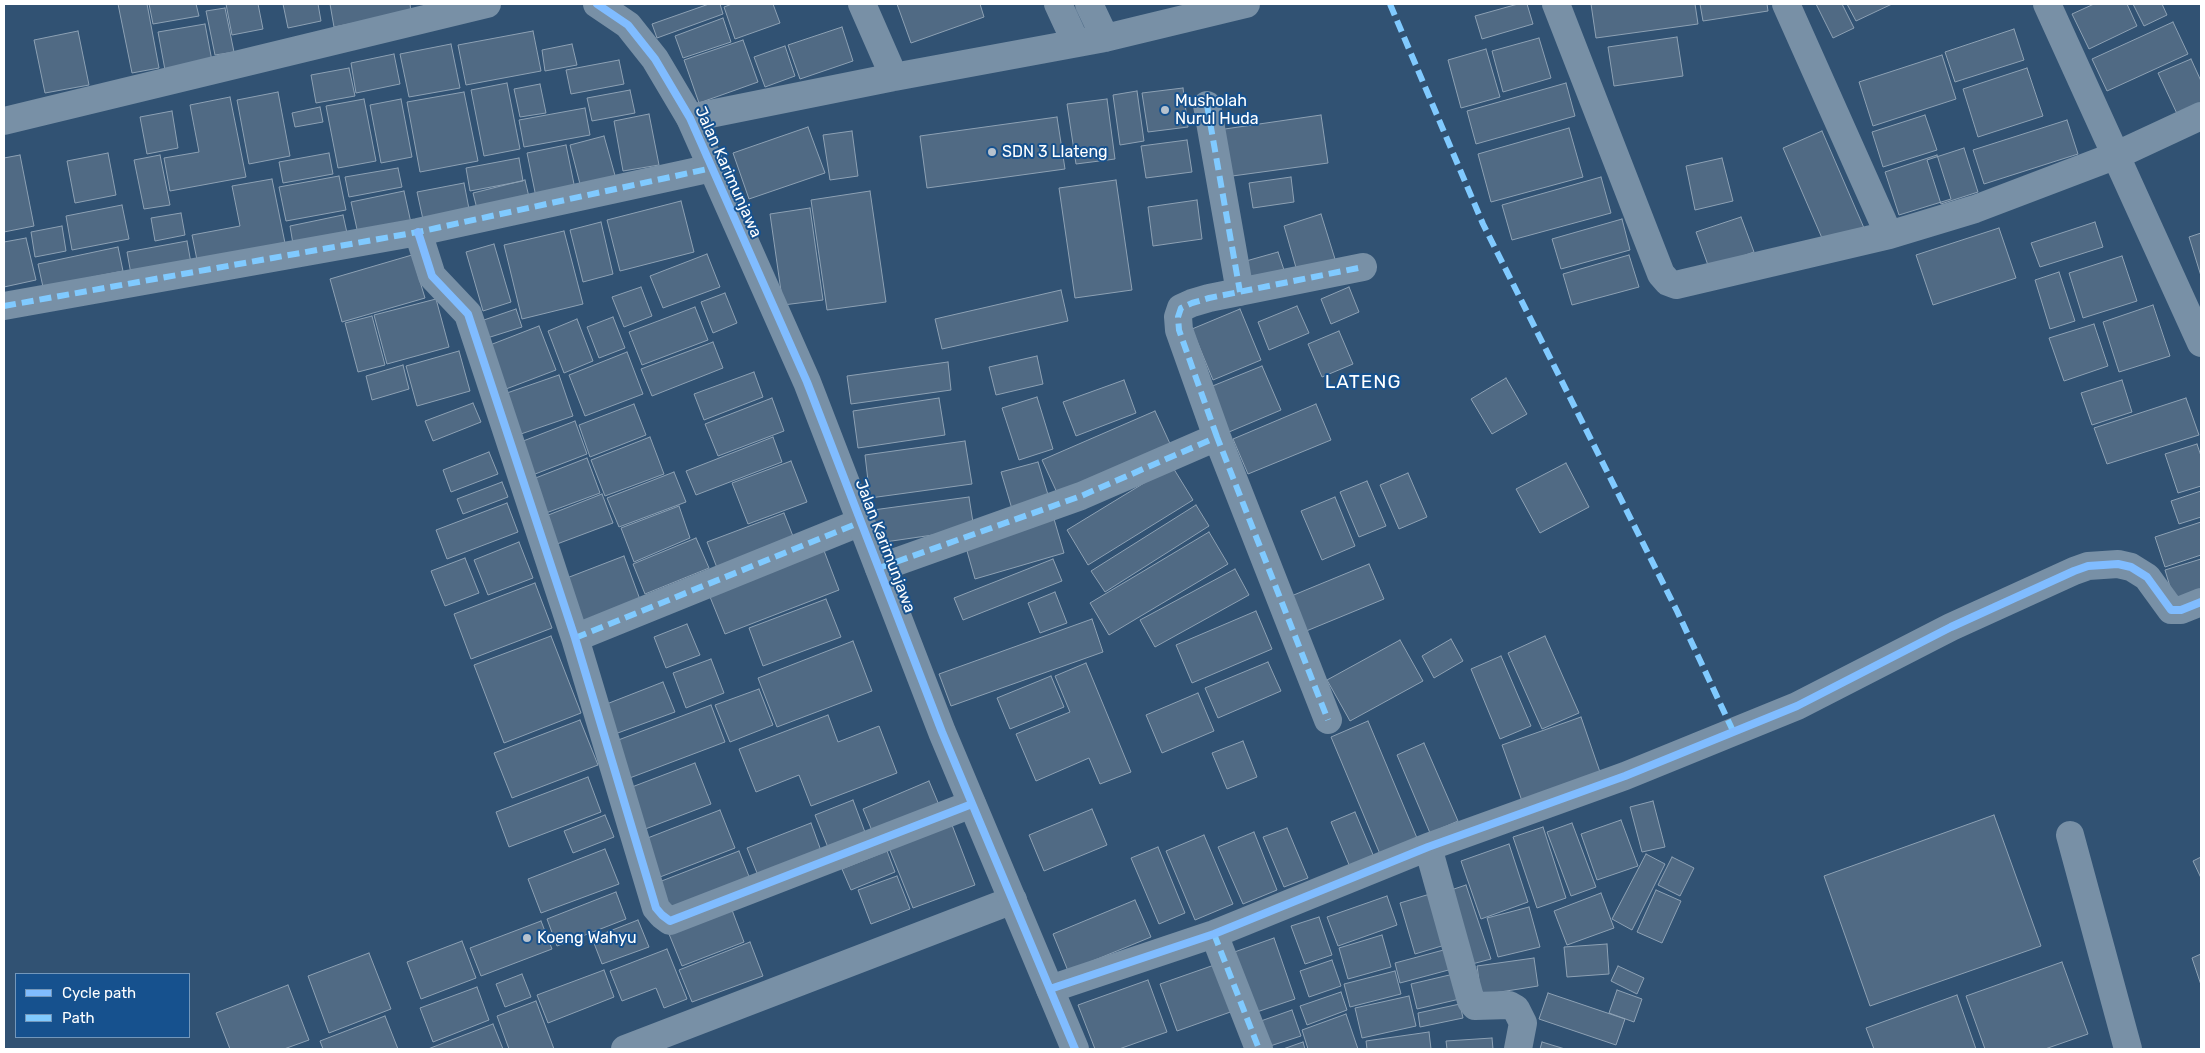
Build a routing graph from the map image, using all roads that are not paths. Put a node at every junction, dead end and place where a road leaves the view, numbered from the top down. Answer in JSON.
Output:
{"nodes":[{"id":1,"x":487,"y":4,"type":"edge"},
{"id":2,"x":597,"y":4,"type":"edge"},
{"id":3,"x":862,"y":4,"type":"edge"},
{"id":4,"x":1058,"y":4,"type":"edge"},
{"id":5,"x":1090,"y":4,"type":"edge"},
{"id":6,"x":1246,"y":4,"type":"edge"},
{"id":7,"x":1556,"y":4,"type":"edge"},
{"id":8,"x":1786,"y":4,"type":"edge"},
{"id":9,"x":2047,"y":4,"type":"edge"},
{"id":10,"x":1105,"y":38,"type":"junction"},
{"id":11,"x":1076,"y":43,"type":"junction"},
{"id":12,"x":894,"y":77,"type":"junction"},
{"id":13,"x":1207,"y":104,"type":"dead end"},
{"id":14,"x":2201,"y":116,"type":"edge"},
{"id":15,"x":690,"y":118,"type":"junction"},
{"id":16,"x":4,"y":121,"type":"edge"},
{"id":17,"x":2117,"y":155,"type":"junction"},
{"id":18,"x":712,"y":168,"type":"junction"},
{"id":19,"x":418,"y":232,"type":"junction"},
{"id":20,"x":1889,"y":235,"type":"junction"},
{"id":21,"x":1363,"y":267,"type":"dead end"},
{"id":22,"x":1240,"y":292,"type":"junction"},
{"id":23,"x":4,"y":306,"type":"edge"},
{"id":24,"x":2201,"y":343,"type":"edge"},
{"id":25,"x":1217,"y":436,"type":"junction"},
{"id":26,"x":861,"y":522,"type":"junction"},
{"id":27,"x":879,"y":568,"type":"junction"},
{"id":28,"x":2201,"y":602,"type":"edge"},
{"id":29,"x":575,"y":638,"type":"junction"},
{"id":30,"x":1328,"y":720,"type":"dead end"},
{"id":31,"x":972,"y":804,"type":"junction"},
{"id":32,"x":2070,"y":835,"type":"dead end"},
{"id":33,"x":1428,"y":847,"type":"junction"},
{"id":34,"x":1012,"y":900,"type":"junction"},
{"id":35,"x":1214,"y":934,"type":"junction"},
{"id":36,"x":1050,"y":988,"type":"junction"},
{"id":37,"x":625,"y":1049,"type":"edge"},
{"id":38,"x":1075,"y":1049,"type":"edge"},
{"id":39,"x":1259,"y":1049,"type":"edge"},
{"id":40,"x":1518,"y":1049,"type":"edge"},
{"id":41,"x":2128,"y":1049,"type":"edge"}],
"edges":[{"from":1,"to":16,"type":"street"},
{"from":2,"to":15,"type":"street","name":"Jalan Karimunjawa"},
{"from":3,"to":12,"type":"street"},
{"from":4,"to":11,"type":"street"},
{"from":5,"to":10,"type":"street"},
{"from":6,"to":10,"type":"street"},
{"from":7,"to":20,"type":"street"},
{"from":8,"to":20,"type":"street"},
{"from":9,"to":17,"type":"street"},
{"from":10,"to":11,"type":"street"},
{"from":11,"to":12,"type":"street"},
{"from":12,"to":15,"type":"street"},
{"from":13,"to":22,"type":"street"},
{"from":14,"to":17,"type":"street"},
{"from":15,"to":18,"type":"street","name":"Jalan Karimunjawa"},
{"from":17,"to":20,"type":"street"},
{"from":17,"to":24,"type":"street"},
{"from":18,"to":19,"type":"street"},
{"from":18,"to":26,"type":"street","name":"Jalan Karimunjawa"},
{"from":19,"to":23,"type":"street"},
{"from":19,"to":29,"type":"street"},
{"from":21,"to":22,"type":"street"},
{"from":22,"to":25,"type":"street"},
{"from":25,"to":27,"type":"street"},
{"from":25,"to":30,"type":"street"},
{"from":26,"to":27,"type":"street","name":"Jalan Karimunjawa"},
{"from":26,"to":29,"type":"street"},
{"from":27,"to":31,"type":"street","name":"Jalan Karimunjawa"},
{"from":28,"to":33,"type":"street"},
{"from":29,"to":31,"type":"street"},
{"from":31,"to":34,"type":"street","name":"Jalan Karimunjawa"},
{"from":32,"to":41,"type":"street"},
{"from":33,"to":35,"type":"street"},
{"from":33,"to":40,"type":"street"},
{"from":34,"to":36,"type":"street","name":"Jalan Karimunjawa"},
{"from":34,"to":37,"type":"street"},
{"from":35,"to":36,"type":"street"},
{"from":35,"to":39,"type":"street"},
{"from":36,"to":38,"type":"street","name":"Jalan Karimunjawa"}]}
